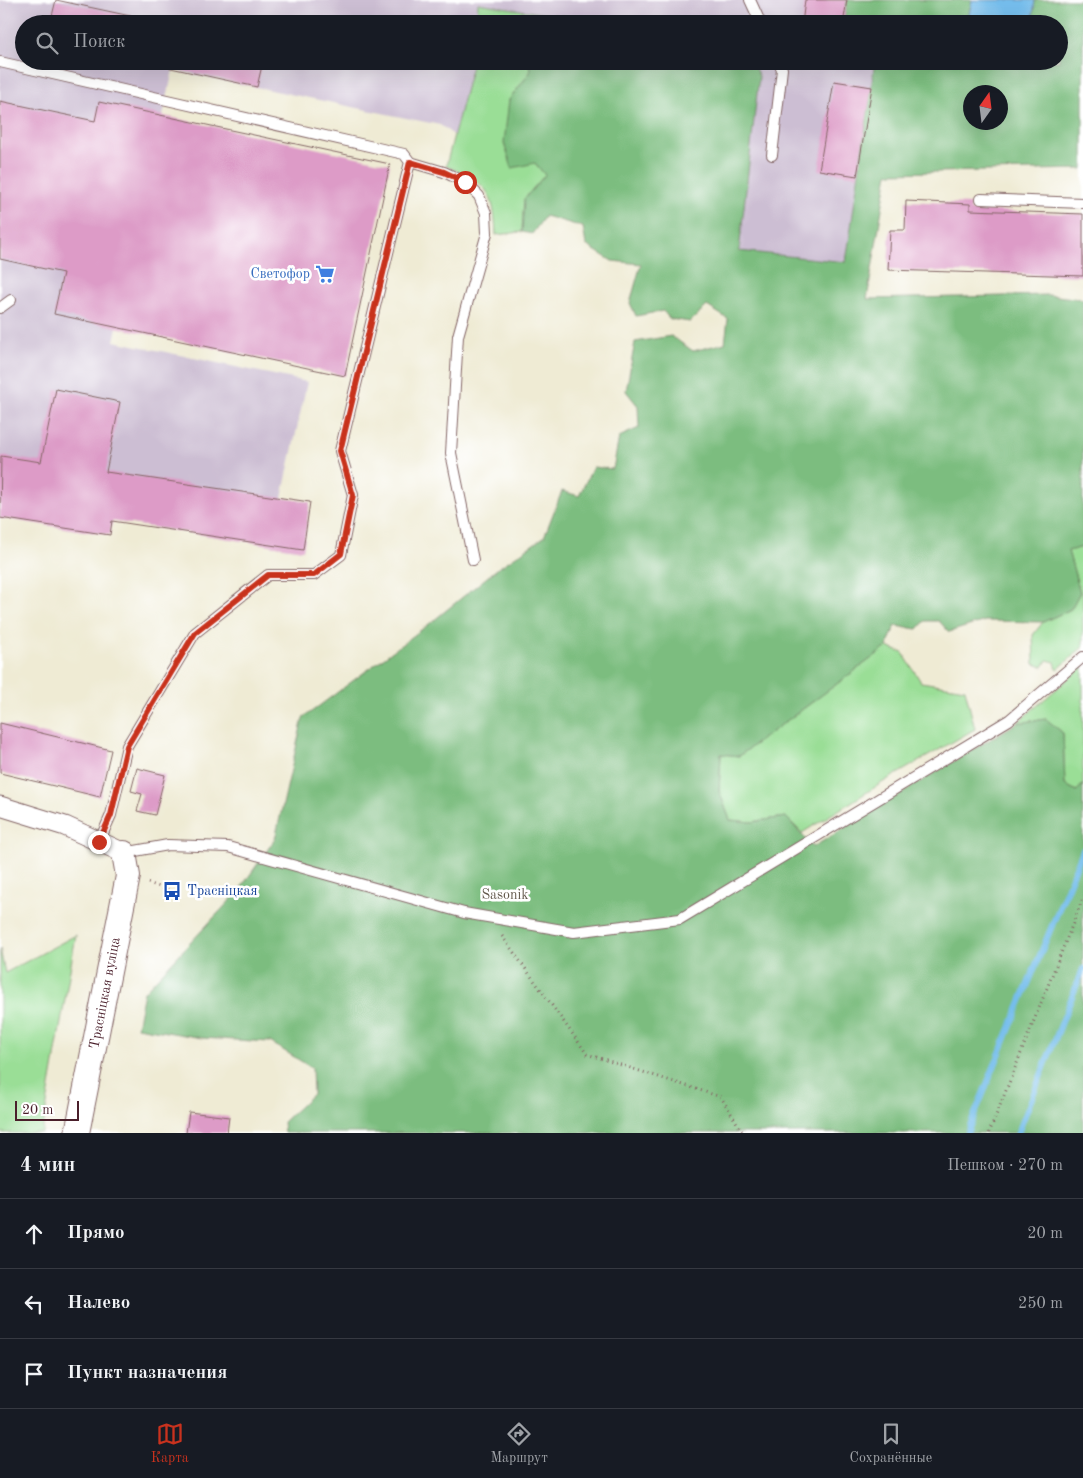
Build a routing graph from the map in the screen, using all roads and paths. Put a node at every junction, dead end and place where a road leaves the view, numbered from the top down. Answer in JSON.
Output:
{"nodes":[{"id":1,"x":750,"y":0,"type":"edge"},
{"id":2,"x":757,"y":15,"type":"edge"},
{"id":3,"x":0,"y":62,"type":"edge"},
{"id":4,"x":15,"y":65,"type":"edge"},
{"id":5,"x":35,"y":70,"type":"edge"},
{"id":6,"x":782,"y":70,"type":"edge"},
{"id":7,"x":772,"y":154,"type":"dead end"},
{"id":8,"x":410,"y":162,"type":"junction"},
{"id":9,"x":981,"y":199,"type":"dead end"},
{"id":10,"x":1083,"y":203,"type":"edge"},
{"id":11,"x":11,"y":300,"type":"dead end"},
{"id":12,"x":0,"y":308,"type":"edge"},
{"id":13,"x":474,"y":560,"type":"dead end"},
{"id":14,"x":1083,"y":656,"type":"edge"},
{"id":15,"x":0,"y":806,"type":"edge"},
{"id":16,"x":99,"y":842,"type":"junction"},
{"id":17,"x":124,"y":853,"type":"junction"},
{"id":18,"x":1083,"y":898,"type":"edge"},
{"id":19,"x":489,"y":917,"type":"junction"},
{"id":20,"x":77,"y":1133,"type":"edge"},
{"id":21,"x":743,"y":1133,"type":"edge"},
{"id":22,"x":989,"y":1133,"type":"edge"}],
"edges":[{"from":1,"to":2,"type":"lane"},
{"from":3,"to":4,"type":"lane"},
{"from":5,"to":8,"type":"lane"},
{"from":6,"to":7,"type":"lane"},
{"from":8,"to":13,"type":"lane"},
{"from":8,"to":16,"type":"lane"},
{"from":9,"to":10,"type":"lane"},
{"from":11,"to":12,"type":"lane"},
{"from":14,"to":19,"type":"lane"},
{"from":15,"to":16,"type":"street"},
{"from":16,"to":17,"type":"street"},
{"from":17,"to":19,"type":"lane"},
{"from":17,"to":20,"type":"street","name":"Трасніцкая вуліца"},
{"from":18,"to":22,"type":"path"},
{"from":19,"to":21,"type":"path"}]}
